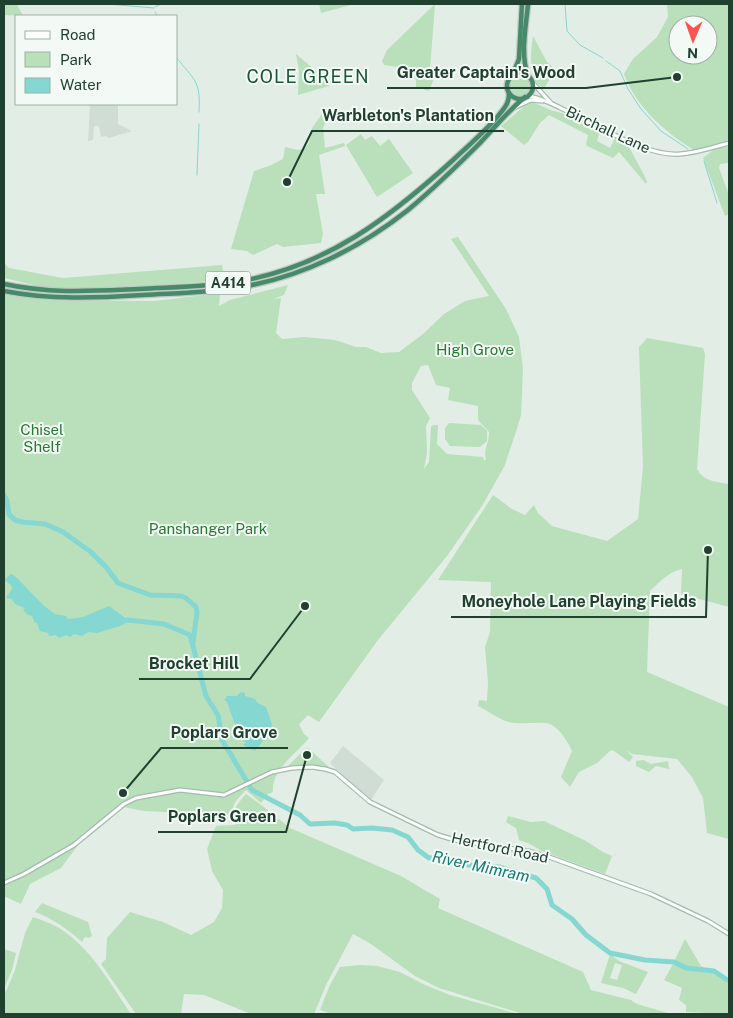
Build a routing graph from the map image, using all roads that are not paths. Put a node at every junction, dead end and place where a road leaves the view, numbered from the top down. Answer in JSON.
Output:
{"nodes":[{"id":1,"x":522,"y":4,"type":"edge"},
{"id":2,"x":528,"y":4,"type":"edge"},
{"id":3,"x":512,"y":75,"type":"junction"},
{"id":4,"x":530,"y":79,"type":"junction"},
{"id":5,"x":509,"y":93,"type":"junction"},
{"id":6,"x":526,"y":97,"type":"junction"},
{"id":7,"x":549,"y":103,"type":"junction"},
{"id":8,"x":511,"y":109,"type":"junction"},
{"id":9,"x":729,"y":143,"type":"edge"},
{"id":10,"x":4,"y":284,"type":"edge"},
{"id":11,"x":4,"y":291,"type":"edge"},
{"id":12,"x":4,"y":883,"type":"edge"},
{"id":13,"x":729,"y":934,"type":"edge"}],
"edges":[{"from":1,"to":3,"type":"highway"},
{"from":2,"to":4,"type":"highway"},
{"from":3,"to":4,"type":"highway"},
{"from":3,"to":5,"type":"highway"},
{"from":4,"to":6,"type":"highway"},
{"from":4,"to":7,"type":"main road","name":"Birchall Lane"},
{"from":5,"to":6,"type":"highway"},
{"from":5,"to":10,"type":"highway","number":"A414"},
{"from":6,"to":7,"type":"main road","name":"Birchall Lane"},
{"from":6,"to":8,"type":"highway","number":"A414"},
{"from":7,"to":8,"type":"main road"},
{"from":7,"to":9,"type":"main road","name":"Birchall Lane"},
{"from":8,"to":11,"type":"highway","number":"A414"},
{"from":12,"to":13,"type":"main road","name":"Hertford Road"}]}
